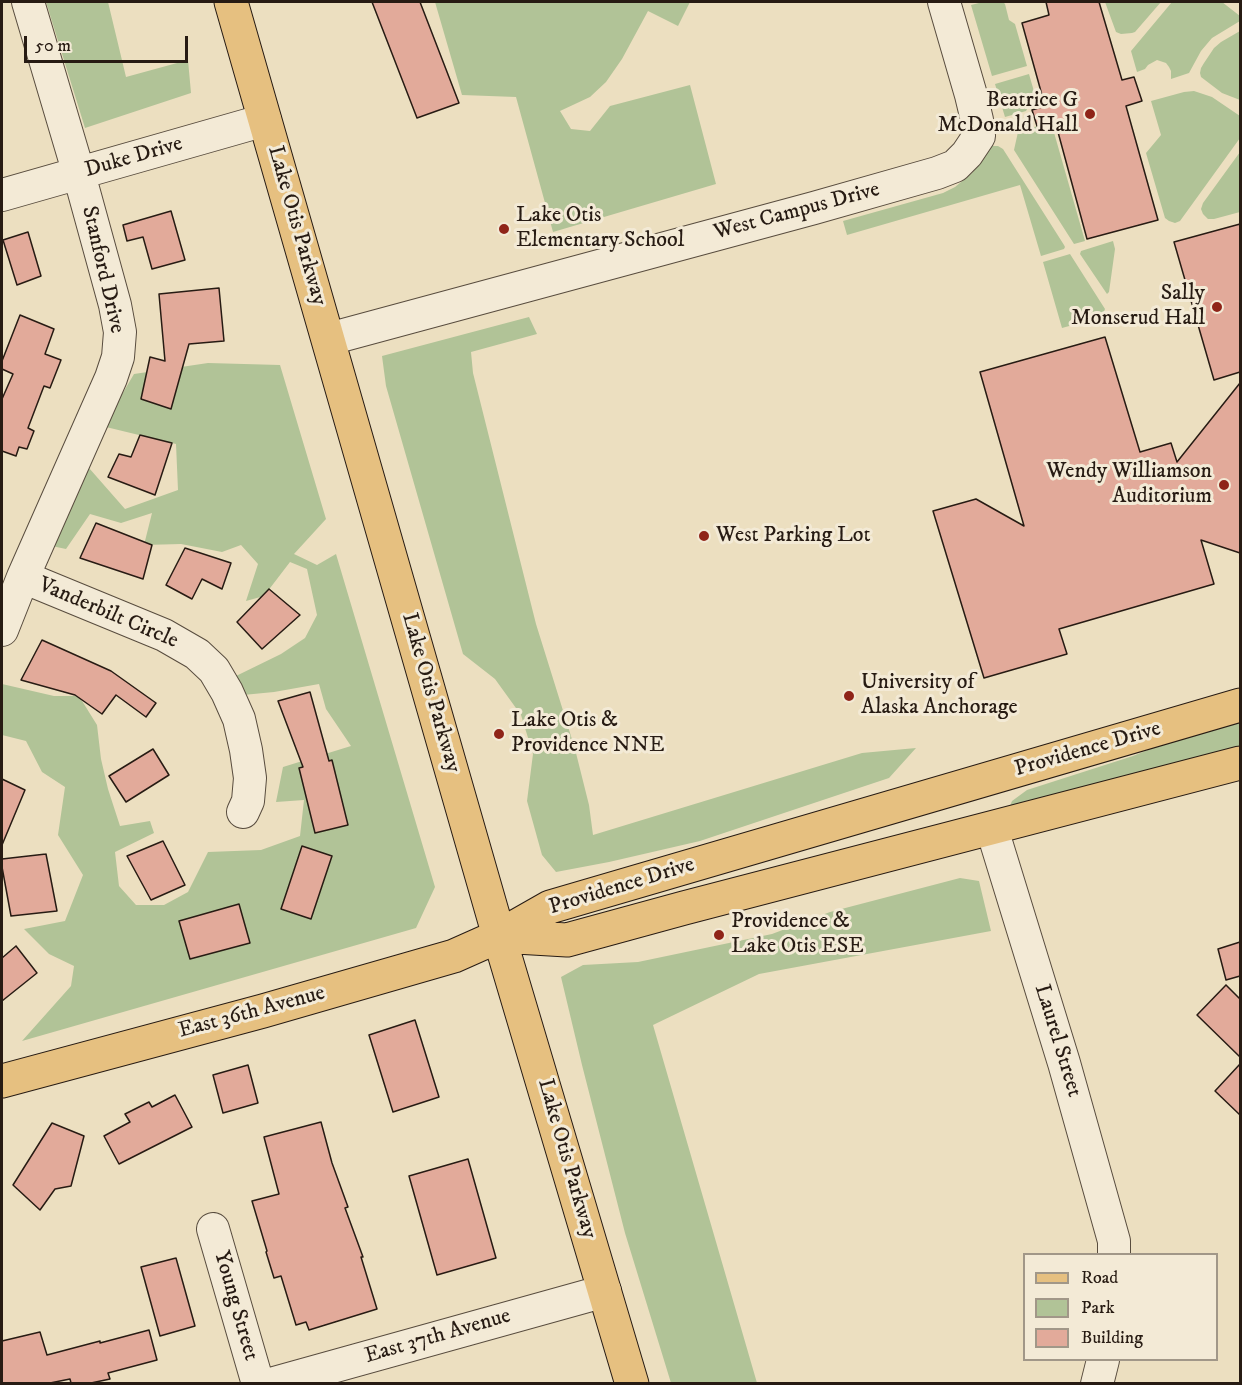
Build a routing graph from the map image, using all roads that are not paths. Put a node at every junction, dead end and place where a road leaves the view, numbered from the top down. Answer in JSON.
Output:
{"nodes":[{"id":1,"x":28,"y":2,"type":"edge"},
{"id":2,"x":231,"y":2,"type":"edge"},
{"id":3,"x":944,"y":2,"type":"edge"},
{"id":4,"x":265,"y":120,"type":"junction"},
{"id":5,"x":79,"y":174,"type":"junction"},
{"id":6,"x":2,"y":195,"type":"edge"},
{"id":7,"x":329,"y":339,"type":"junction"},
{"id":8,"x":23,"y":577,"type":"junction"},
{"id":9,"x":2,"y":630,"type":"edge"},
{"id":10,"x":1240,"y":705,"type":"edge"},
{"id":11,"x":1088,"y":750,"type":"junction"},
{"id":12,"x":1240,"y":763,"type":"edge"},
{"id":13,"x":243,"y":812,"type":"dead end"},
{"id":14,"x":992,"y":829,"type":"junction"},
{"id":15,"x":499,"y":936,"type":"junction"},
{"id":16,"x":2,"y":1081,"type":"edge"},
{"id":17,"x":213,"y":1229,"type":"dead end"},
{"id":18,"x":1114,"y":1253,"type":"edge"},
{"id":19,"x":605,"y":1291,"type":"junction"},
{"id":20,"x":1102,"y":1361,"type":"edge"},
{"id":21,"x":258,"y":1383,"type":"edge"},
{"id":22,"x":271,"y":1383,"type":"edge"},
{"id":23,"x":632,"y":1383,"type":"edge"},
{"id":24,"x":1097,"y":1383,"type":"edge"}],
"edges":[{"from":1,"to":5,"type":"street","name":"Stanford Drive"},
{"from":2,"to":4,"type":"main road","name":"Lake Otis Parkway"},
{"from":3,"to":7,"type":"street","name":"West Campus Drive"},
{"from":4,"to":5,"type":"street","name":"Duke Drive"},
{"from":4,"to":7,"type":"main road","name":"Lake Otis Parkway"},
{"from":5,"to":6,"type":"street","name":"Duke Drive"},
{"from":5,"to":8,"type":"street","name":"Stanford Drive"},
{"from":7,"to":15,"type":"main road","name":"Lake Otis Parkway"},
{"from":8,"to":9,"type":"street","name":"Stanford Drive"},
{"from":8,"to":13,"type":"street","name":"Vanderbilt Circle"},
{"from":10,"to":11,"type":"main road","name":"Providence Drive"},
{"from":11,"to":14,"type":"main road"},
{"from":11,"to":15,"type":"main road","name":"Providence Drive"},
{"from":12,"to":14,"type":"main road","name":"Providence Drive"},
{"from":14,"to":15,"type":"main road","name":"Providence Drive"},
{"from":14,"to":18,"type":"street","name":"Laurel Street"},
{"from":15,"to":16,"type":"main road","name":"East 36th Avenue"},
{"from":15,"to":19,"type":"main road","name":"Lake Otis Parkway"},
{"from":17,"to":21,"type":"street","name":"Young Street"},
{"from":19,"to":22,"type":"street","name":"East 37th Avenue"},
{"from":19,"to":23,"type":"main road","name":"Lake Otis Parkway"},
{"from":20,"to":24,"type":"street"}]}
